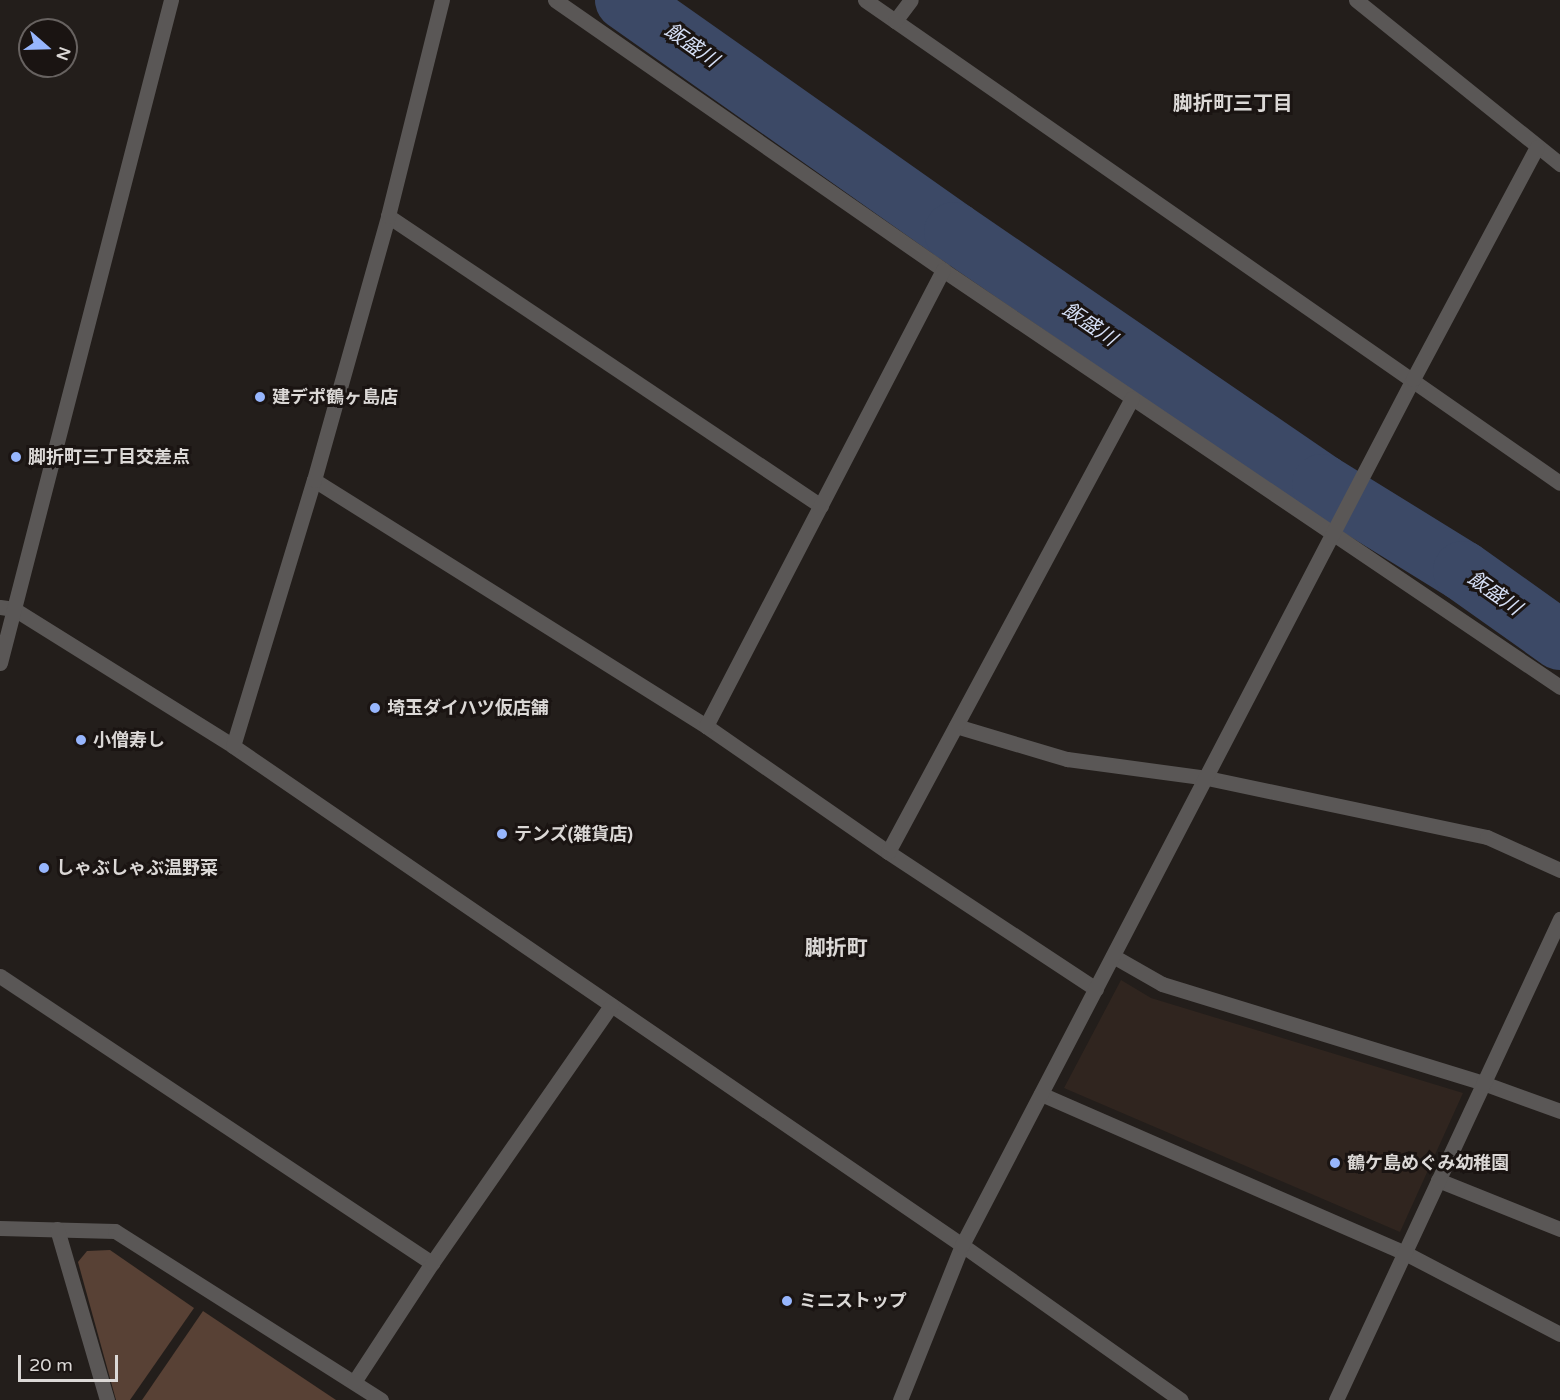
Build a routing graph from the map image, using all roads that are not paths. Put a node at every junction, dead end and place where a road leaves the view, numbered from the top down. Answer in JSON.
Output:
{"nodes":[{"id":1,"x":171,"y":0,"type":"edge"},
{"id":2,"x":442,"y":0,"type":"edge"},
{"id":3,"x":555,"y":0,"type":"edge"},
{"id":4,"x":865,"y":0,"type":"edge"},
{"id":5,"x":910,"y":0,"type":"edge"},
{"id":6,"x":1356,"y":0,"type":"edge"},
{"id":7,"x":896,"y":21,"type":"junction"},
{"id":8,"x":1537,"y":147,"type":"junction"},
{"id":9,"x":1560,"y":164,"type":"edge"},
{"id":10,"x":388,"y":216,"type":"junction"},
{"id":11,"x":943,"y":270,"type":"junction"},
{"id":12,"x":1413,"y":380,"type":"junction"},
{"id":13,"x":1132,"y":398,"type":"junction"},
{"id":14,"x":314,"y":480,"type":"junction"},
{"id":15,"x":1560,"y":483,"type":"edge"},
{"id":16,"x":821,"y":506,"type":"junction"},
{"id":17,"x":1333,"y":535,"type":"junction"},
{"id":18,"x":7,"y":608,"type":"edge"},
{"id":19,"x":0,"y":663,"type":"edge"},
{"id":20,"x":1560,"y":687,"type":"edge"},
{"id":21,"x":706,"y":726,"type":"junction"},
{"id":22,"x":956,"y":726,"type":"junction"},
{"id":23,"x":233,"y":746,"type":"junction"},
{"id":24,"x":1207,"y":778,"type":"junction"},
{"id":25,"x":888,"y":852,"type":"junction"},
{"id":26,"x":1560,"y":870,"type":"edge"},
{"id":27,"x":1560,"y":919,"type":"edge"},
{"id":28,"x":1113,"y":956,"type":"junction"},
{"id":29,"x":0,"y":976,"type":"edge"},
{"id":30,"x":1096,"y":989,"type":"junction"},
{"id":31,"x":610,"y":1005,"type":"junction"},
{"id":32,"x":1483,"y":1083,"type":"junction"},
{"id":33,"x":1041,"y":1094,"type":"junction"},
{"id":34,"x":1560,"y":1111,"type":"edge"},
{"id":35,"x":1438,"y":1180,"type":"junction"},
{"id":36,"x":0,"y":1228,"type":"edge"},
{"id":37,"x":57,"y":1229,"type":"junction"},
{"id":38,"x":1560,"y":1229,"type":"edge"},
{"id":39,"x":962,"y":1245,"type":"junction"},
{"id":40,"x":1405,"y":1253,"type":"junction"},
{"id":41,"x":432,"y":1263,"type":"junction"},
{"id":42,"x":1560,"y":1334,"type":"edge"},
{"id":43,"x":354,"y":1382,"type":"junction"},
{"id":44,"x":107,"y":1400,"type":"edge"},
{"id":45,"x":381,"y":1400,"type":"edge"},
{"id":46,"x":900,"y":1400,"type":"edge"},
{"id":47,"x":1181,"y":1400,"type":"edge"},
{"id":48,"x":1336,"y":1400,"type":"edge"}],
"edges":[{"from":1,"to":18,"type":"street"},
{"from":2,"to":10,"type":"street"},
{"from":3,"to":11,"type":"street"},
{"from":4,"to":7,"type":"street"},
{"from":5,"to":7,"type":"street"},
{"from":6,"to":8,"type":"street"},
{"from":7,"to":12,"type":"street"},
{"from":8,"to":9,"type":"street"},
{"from":8,"to":12,"type":"street"},
{"from":10,"to":14,"type":"street"},
{"from":10,"to":16,"type":"street"},
{"from":11,"to":13,"type":"street"},
{"from":11,"to":16,"type":"street"},
{"from":12,"to":15,"type":"street"},
{"from":12,"to":17,"type":"street"},
{"from":13,"to":17,"type":"street"},
{"from":13,"to":22,"type":"street"},
{"from":14,"to":21,"type":"street"},
{"from":14,"to":23,"type":"street"},
{"from":16,"to":21,"type":"street"},
{"from":17,"to":20,"type":"street"},
{"from":17,"to":24,"type":"street"},
{"from":18,"to":19,"type":"street"},
{"from":18,"to":23,"type":"street"},
{"from":21,"to":25,"type":"street"},
{"from":22,"to":24,"type":"street"},
{"from":22,"to":25,"type":"street"},
{"from":23,"to":31,"type":"street"},
{"from":24,"to":26,"type":"street"},
{"from":24,"to":28,"type":"street"},
{"from":25,"to":30,"type":"street"},
{"from":27,"to":32,"type":"street"},
{"from":28,"to":30,"type":"street"},
{"from":28,"to":32,"type":"street"},
{"from":29,"to":41,"type":"street"},
{"from":30,"to":33,"type":"street"},
{"from":31,"to":39,"type":"street"},
{"from":31,"to":41,"type":"street"},
{"from":32,"to":34,"type":"street"},
{"from":32,"to":35,"type":"street"},
{"from":33,"to":39,"type":"street"},
{"from":33,"to":40,"type":"street"},
{"from":35,"to":38,"type":"street"},
{"from":35,"to":40,"type":"street"},
{"from":36,"to":37,"type":"street"},
{"from":37,"to":43,"type":"street"},
{"from":37,"to":44,"type":"street"},
{"from":39,"to":46,"type":"street"},
{"from":39,"to":47,"type":"street"},
{"from":40,"to":42,"type":"street"},
{"from":40,"to":48,"type":"street"},
{"from":41,"to":43,"type":"street"},
{"from":43,"to":45,"type":"street"}]}
